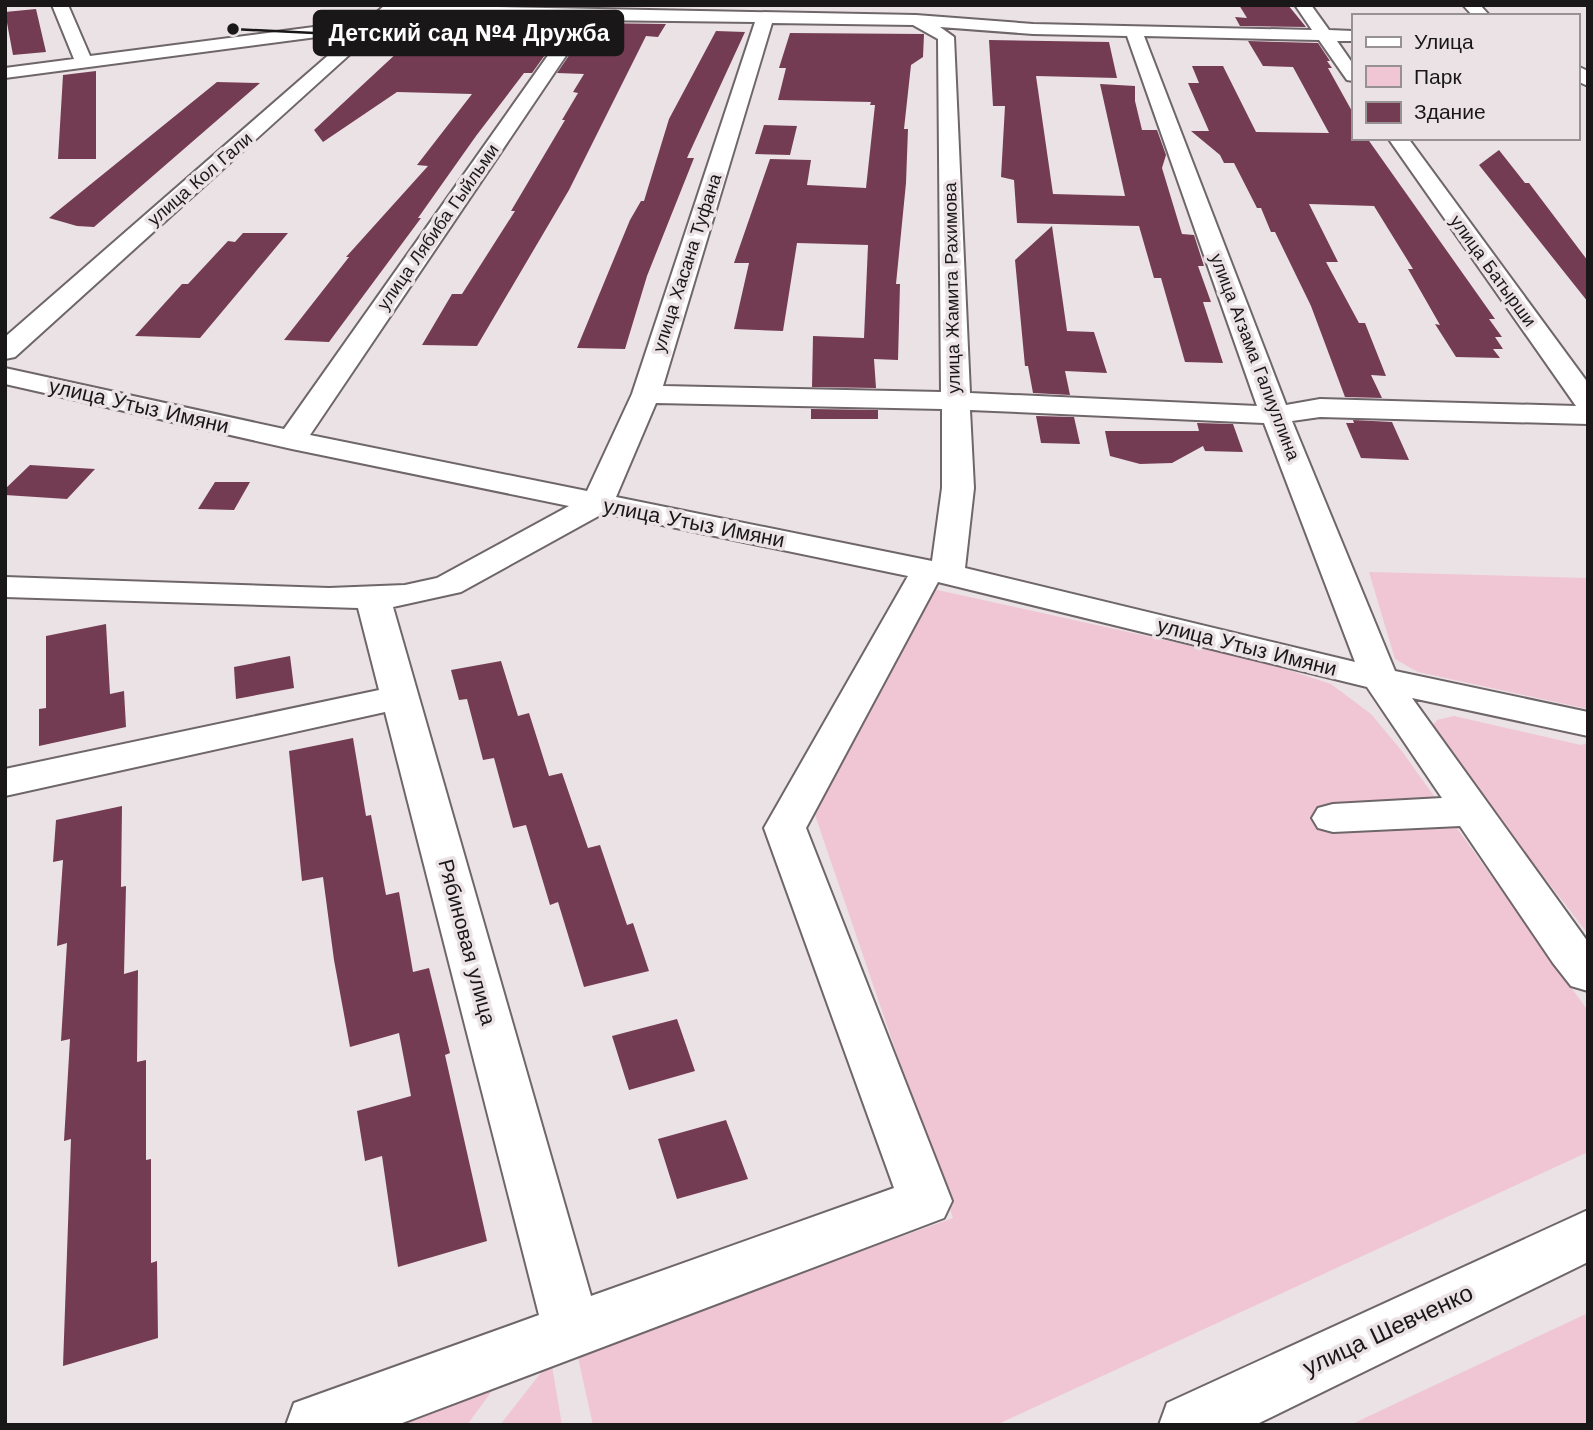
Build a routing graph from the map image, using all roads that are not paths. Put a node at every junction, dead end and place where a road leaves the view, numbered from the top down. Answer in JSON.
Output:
{"nodes":[{"id":1,"x":61,"y":5,"type":"edge"},
{"id":2,"x":1303,"y":5,"type":"edge"},
{"id":3,"x":386,"y":14,"type":"edge"},
{"id":4,"x":585,"y":15,"type":"junction"},
{"id":5,"x":765,"y":18,"type":"junction"},
{"id":6,"x":916,"y":20,"type":"junction"},
{"id":7,"x":1134,"y":32,"type":"junction"},
{"id":8,"x":1325,"y":36,"type":"junction"},
{"id":9,"x":1352,"y":36,"type":"edge"},
{"id":10,"x":84,"y":62,"type":"junction"},
{"id":11,"x":5,"y":73,"type":"edge"},
{"id":12,"x":1352,"y":75,"type":"edge"},
{"id":13,"x":1399,"y":140,"type":"edge"},
{"id":14,"x":5,"y":351,"type":"edge"},
{"id":15,"x":5,"y":376,"type":"edge"},
{"id":16,"x":646,"y":394,"type":"junction"},
{"id":17,"x":955,"y":401,"type":"junction"},
{"id":18,"x":1588,"y":403,"type":"edge"},
{"id":19,"x":1275,"y":415,"type":"junction"},
{"id":20,"x":1588,"y":415,"type":"edge"},
{"id":21,"x":292,"y":440,"type":"junction"},
{"id":22,"x":597,"y":504,"type":"junction"},
{"id":23,"x":937,"y":572,"type":"junction"},
{"id":24,"x":5,"y":587,"type":"edge"},
{"id":25,"x":373,"y":598,"type":"junction"},
{"id":26,"x":1380,"y":679,"type":"junction"},
{"id":27,"x":400,"y":697,"type":"junction"},
{"id":28,"x":1588,"y":724,"type":"edge"},
{"id":29,"x":5,"y":783,"type":"edge"},
{"id":30,"x":1471,"y":811,"type":"junction"},
{"id":31,"x":1333,"y":818,"type":"dead end"},
{"id":32,"x":1588,"y":973,"type":"edge"},
{"id":33,"x":1588,"y":1235,"type":"edge"},
{"id":34,"x":567,"y":1310,"type":"junction"},
{"id":35,"x":316,"y":1425,"type":"edge"},
{"id":36,"x":1189,"y":1425,"type":"edge"}],
"edges":[{"from":1,"to":10,"type":"street"},
{"from":2,"to":8,"type":"street"},
{"from":3,"to":4,"type":"street"},
{"from":3,"to":10,"type":"street"},
{"from":3,"to":14,"type":"street","name":"улица Кол Гали"},
{"from":4,"to":5,"type":"street"},
{"from":4,"to":21,"type":"street","name":"улица Лябиба Гыйльми"},
{"from":5,"to":6,"type":"street"},
{"from":5,"to":16,"type":"street","name":"улица Хасана Туфана"},
{"from":6,"to":7,"type":"street"},
{"from":6,"to":17,"type":"street","name":"улица Жамита Рахимова"},
{"from":7,"to":8,"type":"street"},
{"from":7,"to":19,"type":"street","name":"улица Агзама Галиуллина"},
{"from":8,"to":9,"type":"street"},
{"from":8,"to":12,"type":"street"},
{"from":10,"to":11,"type":"street"},
{"from":13,"to":18,"type":"street","name":"улица Батырши"},
{"from":15,"to":21,"type":"street","name":"улица Утыз Имяни"},
{"from":16,"to":17,"type":"street"},
{"from":16,"to":22,"type":"street","name":"улица Хасана Туфана"},
{"from":17,"to":19,"type":"street"},
{"from":17,"to":23,"type":"street","name":"улица Жамита Рахимова"},
{"from":19,"to":20,"type":"street"},
{"from":19,"to":26,"type":"street","name":"улица Агзама Галиуллина"},
{"from":21,"to":22,"type":"street","name":"улица Утыз Имяни"},
{"from":22,"to":23,"type":"street","name":"улица Утыз Имяни"},
{"from":22,"to":25,"type":"street"},
{"from":23,"to":26,"type":"street","name":"улица Утыз Имяни"},
{"from":23,"to":34,"type":"street"},
{"from":24,"to":25,"type":"street"},
{"from":25,"to":27,"type":"street","name":"Рябиновая улица"},
{"from":26,"to":28,"type":"street","name":"улица Утыз Имяни"},
{"from":26,"to":30,"type":"street","name":"улица Агзама Галиуллина"},
{"from":27,"to":29,"type":"street"},
{"from":27,"to":34,"type":"street","name":"Рябиновая улица"},
{"from":30,"to":31,"type":"street"},
{"from":30,"to":32,"type":"street","name":"улица Агзама Галиуллина"},
{"from":33,"to":36,"type":"street","name":"улица Шевченко"},
{"from":34,"to":35,"type":"street"}]}
